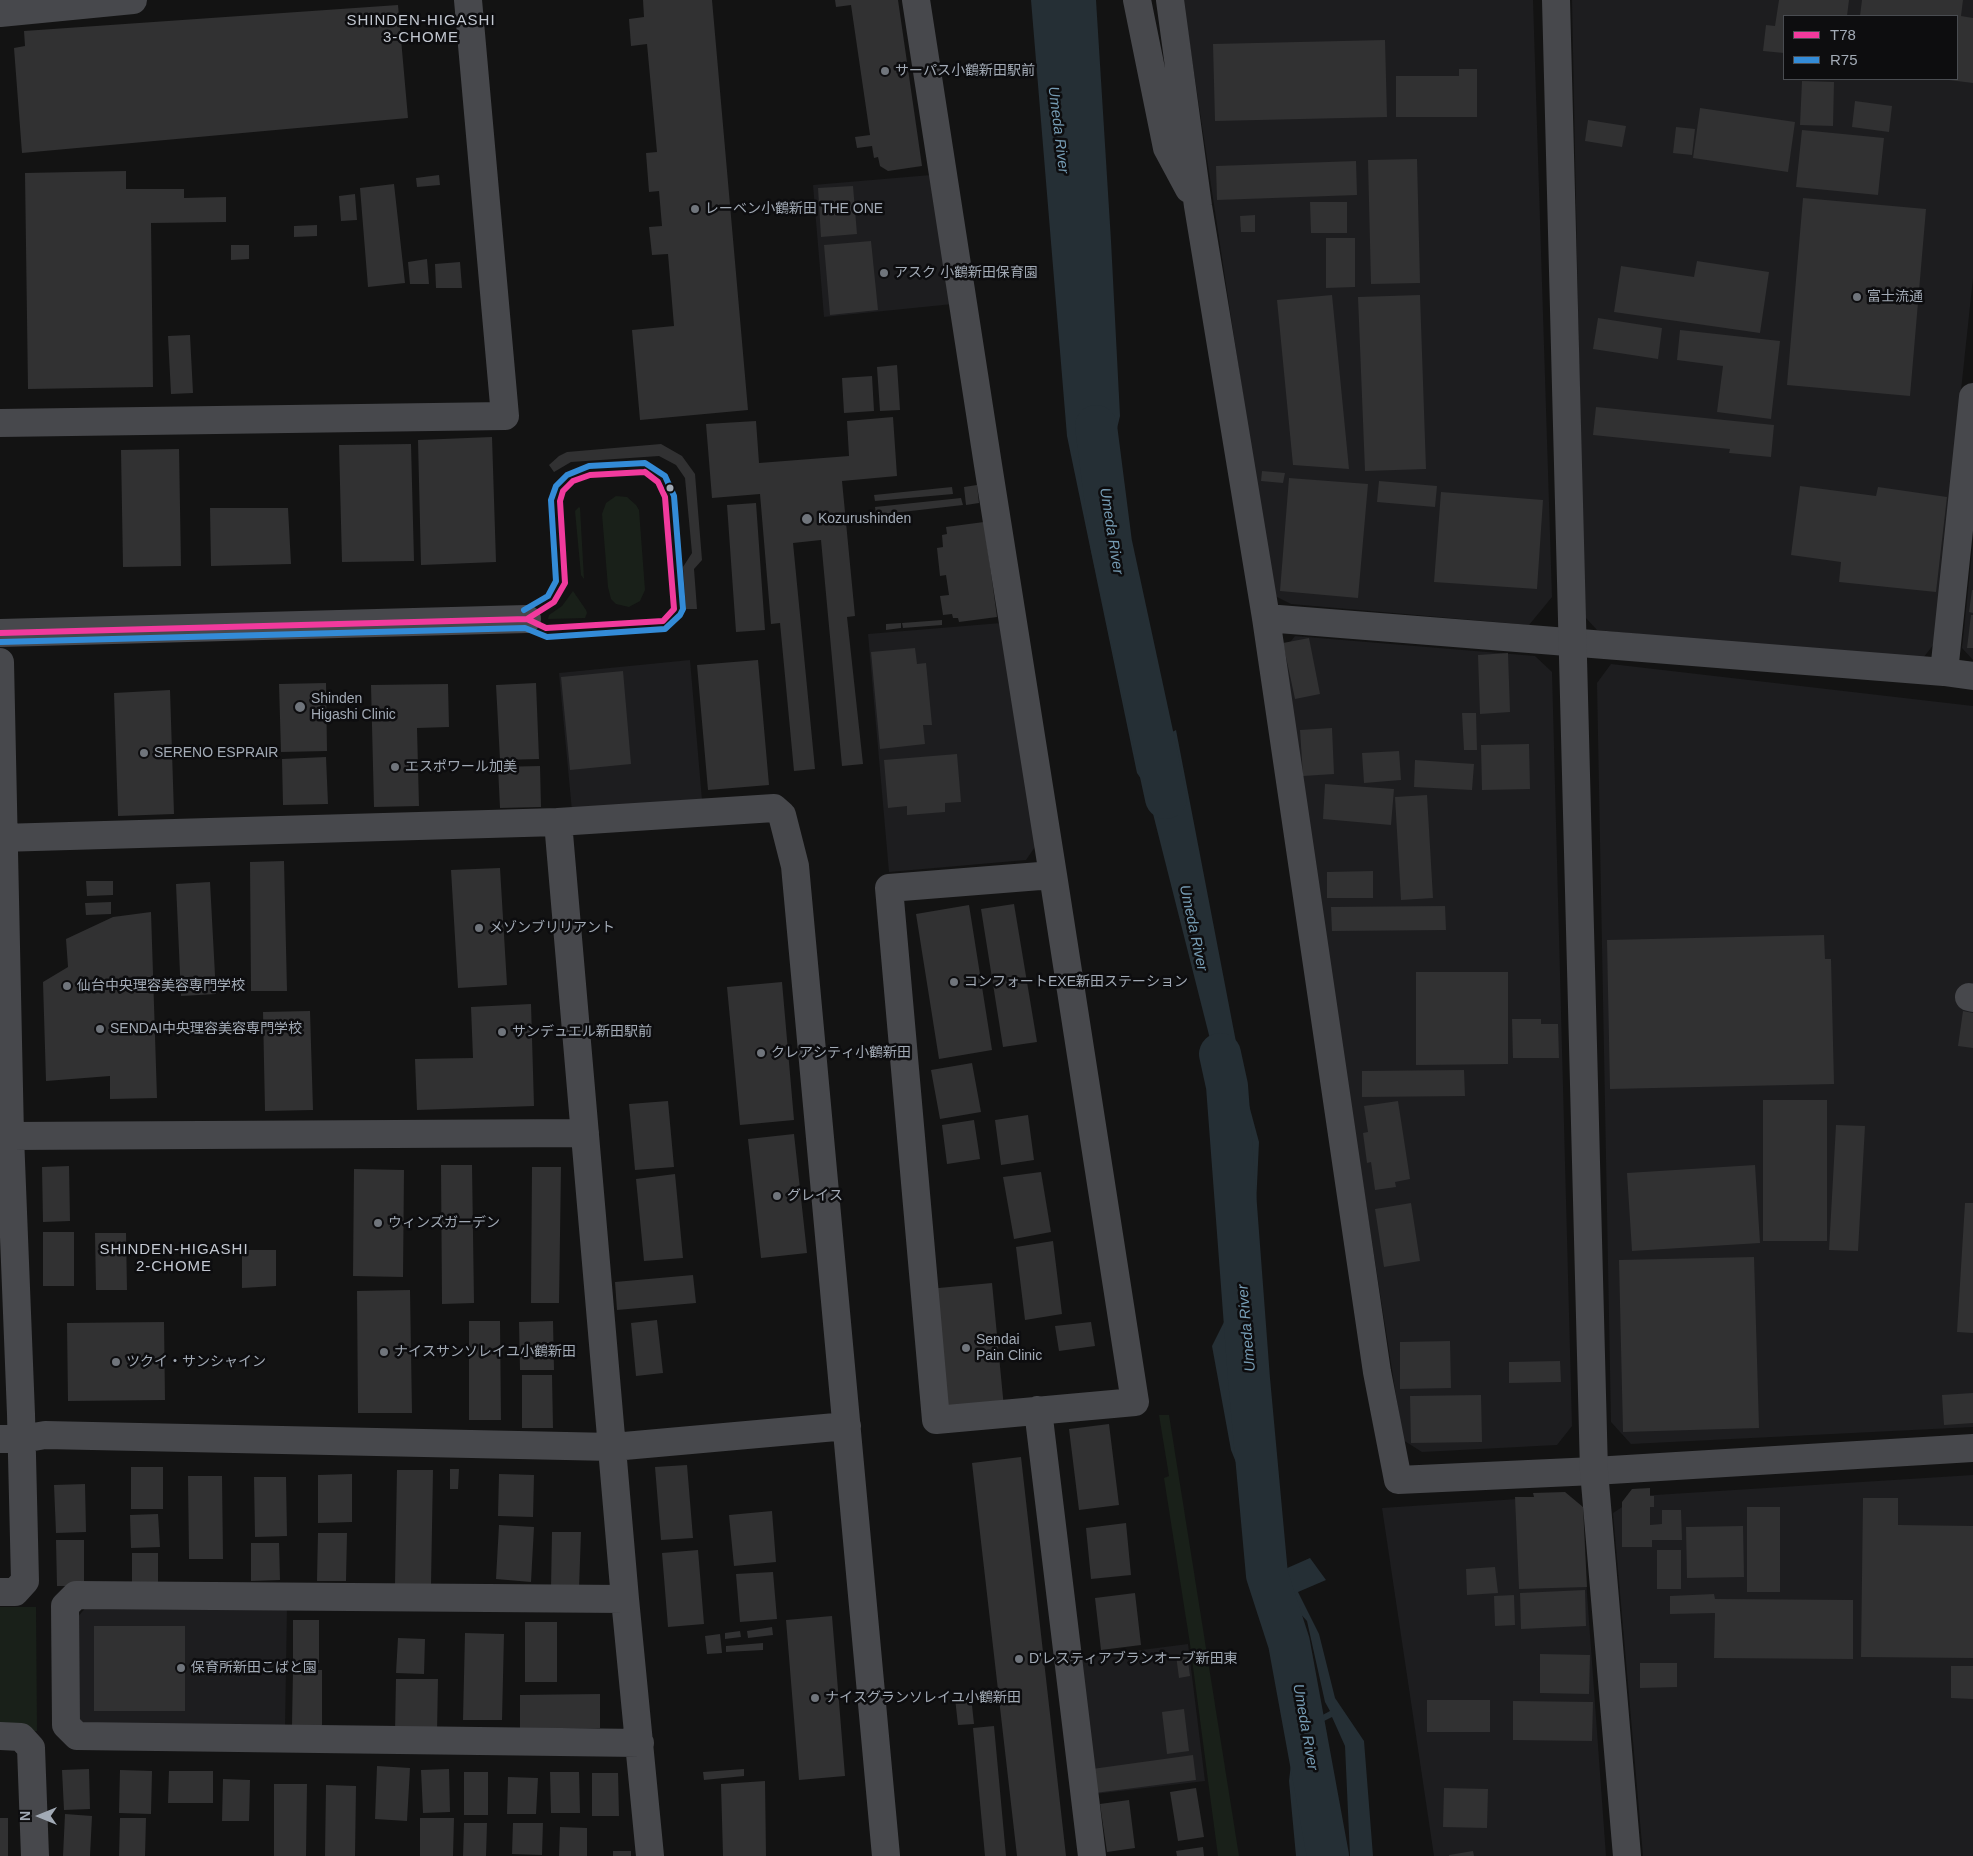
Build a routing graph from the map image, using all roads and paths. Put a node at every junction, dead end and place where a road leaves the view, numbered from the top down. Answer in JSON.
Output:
{"nodes":[{"id":1,"x":133,"y":0,"type":"edge"},
{"id":2,"x":468,"y":0,"type":"edge"},
{"id":3,"x":916,"y":0,"type":"edge"},
{"id":4,"x":1137,"y":0,"type":"edge"},
{"id":5,"x":1170,"y":0,"type":"edge"},
{"id":6,"x":1556,"y":0,"type":"edge"},
{"id":7,"x":0,"y":13,"type":"edge"},
{"id":8,"x":1198,"y":206,"type":"junction"},
{"id":9,"x":1973,"y":397,"type":"edge"},
{"id":10,"x":0,"y":423,"type":"edge"},
{"id":11,"x":1266,"y":618,"type":"junction"},
{"id":12,"x":527,"y":619,"type":"dead end"},
{"id":13,"x":0,"y":633,"type":"edge"},
{"id":14,"x":1573,"y":642,"type":"junction"},
{"id":15,"x":0,"y":662,"type":"edge"},
{"id":16,"x":1944,"y":672,"type":"junction"},
{"id":17,"x":1973,"y":676,"type":"edge"},
{"id":18,"x":558,"y":822,"type":"junction"},
{"id":19,"x":2,"y":838,"type":"edge"},
{"id":20,"x":1053,"y":875,"type":"junction"},
{"id":21,"x":585,"y":1134,"type":"junction"},
{"id":22,"x":10,"y":1136,"type":"junction"},
{"id":23,"x":1038,"y":1410,"type":"junction"},
{"id":24,"x":847,"y":1426,"type":"junction"},
{"id":25,"x":11,"y":1439,"type":"edge"},
{"id":26,"x":614,"y":1446,"type":"junction"},
{"id":27,"x":1973,"y":1448,"type":"edge"},
{"id":28,"x":1594,"y":1471,"type":"junction"},
{"id":29,"x":0,"y":1592,"type":"edge"},
{"id":30,"x":625,"y":1599,"type":"junction"},
{"id":31,"x":0,"y":1736,"type":"edge"},
{"id":32,"x":640,"y":1743,"type":"junction"},
{"id":33,"x":35,"y":1856,"type":"edge"},
{"id":34,"x":650,"y":1856,"type":"edge"},
{"id":35,"x":886,"y":1856,"type":"edge"},
{"id":36,"x":1092,"y":1856,"type":"edge"},
{"id":37,"x":1627,"y":1856,"type":"edge"}],
"edges":[{"from":1,"to":7,"type":"street"},
{"from":2,"to":10,"type":"street"},
{"from":3,"to":20,"type":"street"},
{"from":4,"to":8,"type":"street"},
{"from":5,"to":8,"type":"street"},
{"from":6,"to":14,"type":"street"},
{"from":8,"to":11,"type":"street"},
{"from":9,"to":16,"type":"street"},
{"from":11,"to":14,"type":"street"},
{"from":11,"to":28,"type":"street"},
{"from":12,"to":13,"type":"street"},
{"from":14,"to":16,"type":"street"},
{"from":14,"to":28,"type":"street"},
{"from":15,"to":19,"type":"street"},
{"from":16,"to":17,"type":"street"},
{"from":18,"to":19,"type":"street"},
{"from":18,"to":21,"type":"street"},
{"from":18,"to":24,"type":"street"},
{"from":19,"to":22,"type":"street"},
{"from":20,"to":23,"type":"street"},
{"from":20,"to":23,"type":"street"},
{"from":21,"to":22,"type":"street"},
{"from":21,"to":26,"type":"street"},
{"from":22,"to":25,"type":"street"},
{"from":23,"to":36,"type":"street"},
{"from":24,"to":26,"type":"street"},
{"from":24,"to":35,"type":"street"},
{"from":25,"to":26,"type":"street"},
{"from":25,"to":29,"type":"street"},
{"from":26,"to":30,"type":"street"},
{"from":27,"to":28,"type":"street"},
{"from":28,"to":37,"type":"street"},
{"from":30,"to":32,"type":"street"},
{"from":30,"to":32,"type":"street"},
{"from":31,"to":33,"type":"street"},
{"from":32,"to":34,"type":"street"}]}
